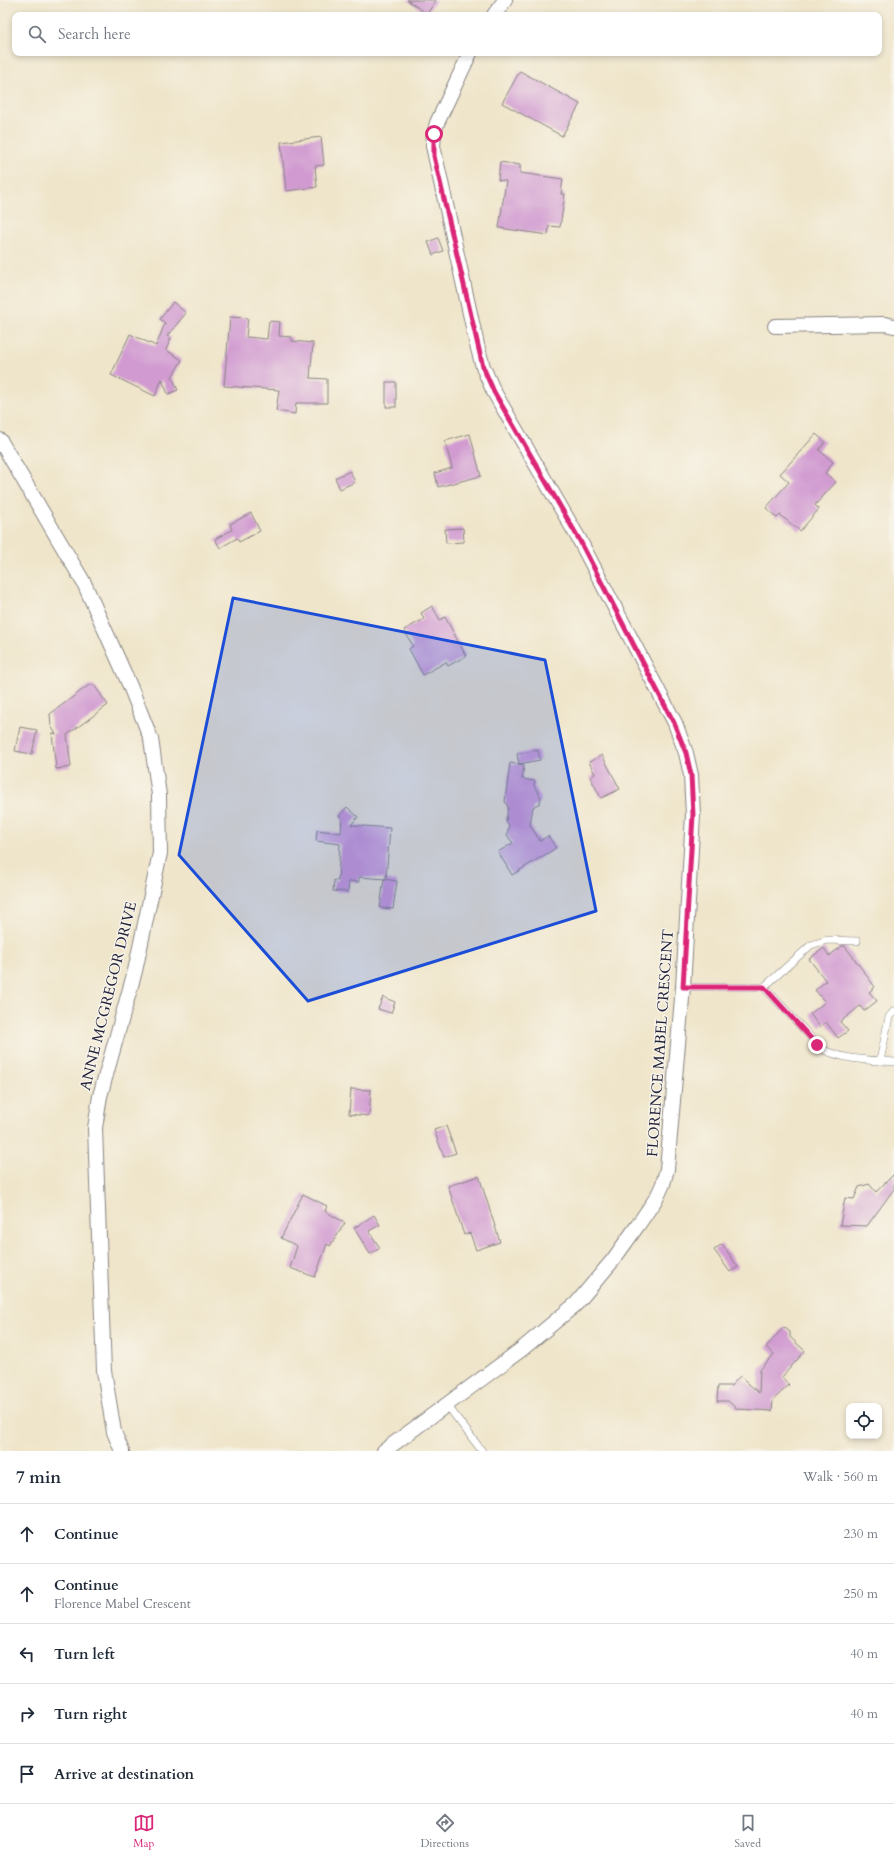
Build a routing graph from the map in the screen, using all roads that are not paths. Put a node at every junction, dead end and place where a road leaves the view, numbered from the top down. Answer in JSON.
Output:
{"nodes":[{"id":1,"x":505,"y":0,"type":"edge"},
{"id":2,"x":496,"y":12,"type":"edge"},
{"id":3,"x":469,"y":56,"type":"edge"},
{"id":4,"x":775,"y":326,"type":"dead end"},
{"id":5,"x":894,"y":326,"type":"edge"},
{"id":6,"x":0,"y":440,"type":"edge"},
{"id":7,"x":857,"y":941,"type":"dead end"},
{"id":8,"x":683,"y":987,"type":"junction"},
{"id":9,"x":764,"y":987,"type":"junction"},
{"id":10,"x":894,"y":1011,"type":"edge"},
{"id":11,"x":880,"y":1061,"type":"junction"},
{"id":12,"x":894,"y":1062,"type":"edge"},
{"id":13,"x":447,"y":1405,"type":"junction"},
{"id":14,"x":122,"y":1451,"type":"edge"},
{"id":15,"x":384,"y":1451,"type":"edge"},
{"id":16,"x":482,"y":1451,"type":"edge"}],
"edges":[{"from":1,"to":2,"type":"street"},
{"from":3,"to":8,"type":"street","name":"FLORENCE MABEL CRESCENT"},
{"from":4,"to":5,"type":"street"},
{"from":6,"to":14,"type":"street","name":"ANNE MCGREGOR DRIVE"},
{"from":7,"to":9,"type":"lane"},
{"from":8,"to":9,"type":"lane"},
{"from":8,"to":13,"type":"street","name":"FLORENCE MABEL CRESCENT"},
{"from":9,"to":11,"type":"lane"},
{"from":10,"to":11,"type":"lane"},
{"from":11,"to":12,"type":"lane"},
{"from":13,"to":15,"type":"street","name":"FLORENCE MABEL CRESCENT"},
{"from":13,"to":16,"type":"lane"}]}
